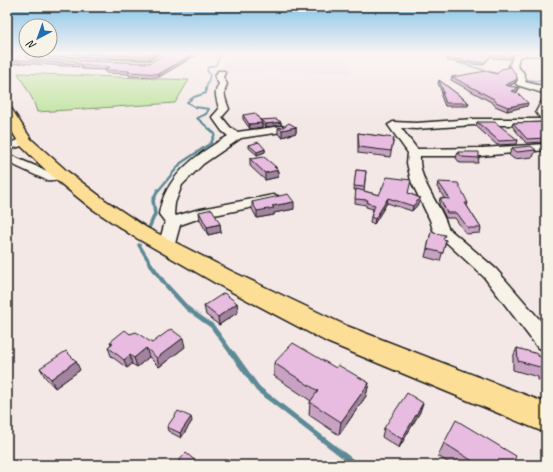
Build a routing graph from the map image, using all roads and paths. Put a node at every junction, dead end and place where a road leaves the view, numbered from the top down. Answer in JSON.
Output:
{"nodes":[{"id":1,"x":220,"y":75,"type":"edge"},
{"id":2,"x":520,"y":75,"type":"edge"},
{"id":3,"x":546,"y":91,"type":"edge"},
{"id":4,"x":546,"y":100,"type":"edge"},
{"id":5,"x":7,"y":111,"type":"edge"},
{"id":6,"x":546,"y":119,"type":"edge"},
{"id":7,"x":546,"y":122,"type":"edge"},
{"id":8,"x":282,"y":129,"type":"edge"},
{"id":9,"x":236,"y":137,"type":"junction"},
{"id":10,"x":16,"y":145,"type":"edge"},
{"id":11,"x":546,"y":147,"type":"edge"},
{"id":12,"x":414,"y":153,"type":"junction"},
{"id":13,"x":7,"y":158,"type":"edge"},
{"id":14,"x":61,"y":175,"type":"junction"},
{"id":15,"x":277,"y":198,"type":"edge"},
{"id":16,"x":173,"y":222,"type":"junction"},
{"id":17,"x":166,"y":247,"type":"junction"},
{"id":18,"x":546,"y":342,"type":"edge"},
{"id":19,"x":546,"y":418,"type":"edge"}],
"edges":[{"from":1,"to":9,"type":"street"},
{"from":2,"to":3,"type":"street"},
{"from":4,"to":6,"type":"street"},
{"from":5,"to":10,"type":"main road"},
{"from":7,"to":12,"type":"street"},
{"from":8,"to":9,"type":"street"},
{"from":9,"to":16,"type":"street"},
{"from":10,"to":14,"type":"main road"},
{"from":11,"to":12,"type":"street"},
{"from":12,"to":18,"type":"street"},
{"from":13,"to":14,"type":"street"},
{"from":14,"to":17,"type":"main road"},
{"from":15,"to":16,"type":"street"},
{"from":16,"to":17,"type":"street"},
{"from":17,"to":19,"type":"main road"}]}
